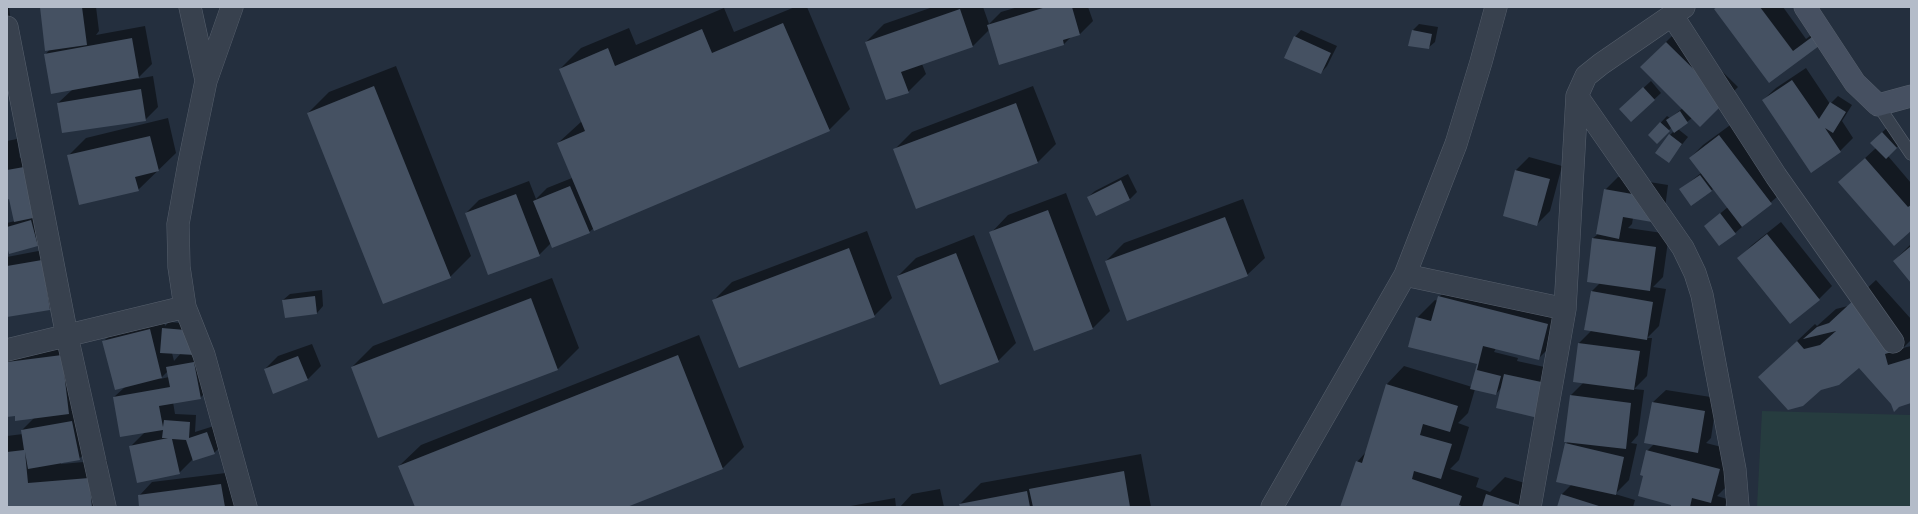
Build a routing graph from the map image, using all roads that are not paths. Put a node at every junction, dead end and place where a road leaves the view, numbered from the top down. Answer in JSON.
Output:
{"nodes":[{"id":1,"x":190,"y":7,"type":"edge"},
{"id":2,"x":232,"y":7,"type":"edge"},
{"id":3,"x":1496,"y":7,"type":"edge"},
{"id":4,"x":1805,"y":7,"type":"edge"},
{"id":5,"x":1678,"y":11,"type":"edge"},
{"id":6,"x":7,"y":27,"type":"edge"},
{"id":7,"x":206,"y":81,"type":"junction"},
{"id":8,"x":1577,"y":96,"type":"junction"},
{"id":9,"x":1894,"y":100,"type":"edge"},
{"id":10,"x":16,"y":122,"type":"edge"},
{"id":11,"x":1911,"y":154,"type":"edge"},
{"id":12,"x":1405,"y":275,"type":"junction"},
{"id":13,"x":185,"y":306,"type":"junction"},
{"id":14,"x":1564,"y":309,"type":"junction"},
{"id":15,"x":67,"y":336,"type":"junction"},
{"id":16,"x":1893,"y":342,"type":"dead end"},
{"id":17,"x":7,"y":350,"type":"edge"},
{"id":18,"x":105,"y":507,"type":"edge"},
{"id":19,"x":246,"y":507,"type":"edge"},
{"id":20,"x":1272,"y":507,"type":"edge"},
{"id":21,"x":1530,"y":507,"type":"edge"},
{"id":22,"x":1738,"y":507,"type":"edge"}],
"edges":[{"from":1,"to":7,"type":"street"},
{"from":2,"to":7,"type":"street"},
{"from":3,"to":12,"type":"street"},
{"from":4,"to":9,"type":"street"},
{"from":5,"to":8,"type":"street"},
{"from":5,"to":16,"type":"street"},
{"from":6,"to":10,"type":"street"},
{"from":7,"to":13,"type":"street"},
{"from":8,"to":14,"type":"street"},
{"from":8,"to":22,"type":"street"},
{"from":9,"to":11,"type":"lane"},
{"from":10,"to":15,"type":"street"},
{"from":12,"to":14,"type":"street"},
{"from":12,"to":20,"type":"street"},
{"from":13,"to":15,"type":"street"},
{"from":13,"to":19,"type":"street"},
{"from":14,"to":21,"type":"street"},
{"from":15,"to":17,"type":"street"},
{"from":15,"to":18,"type":"street"}]}
